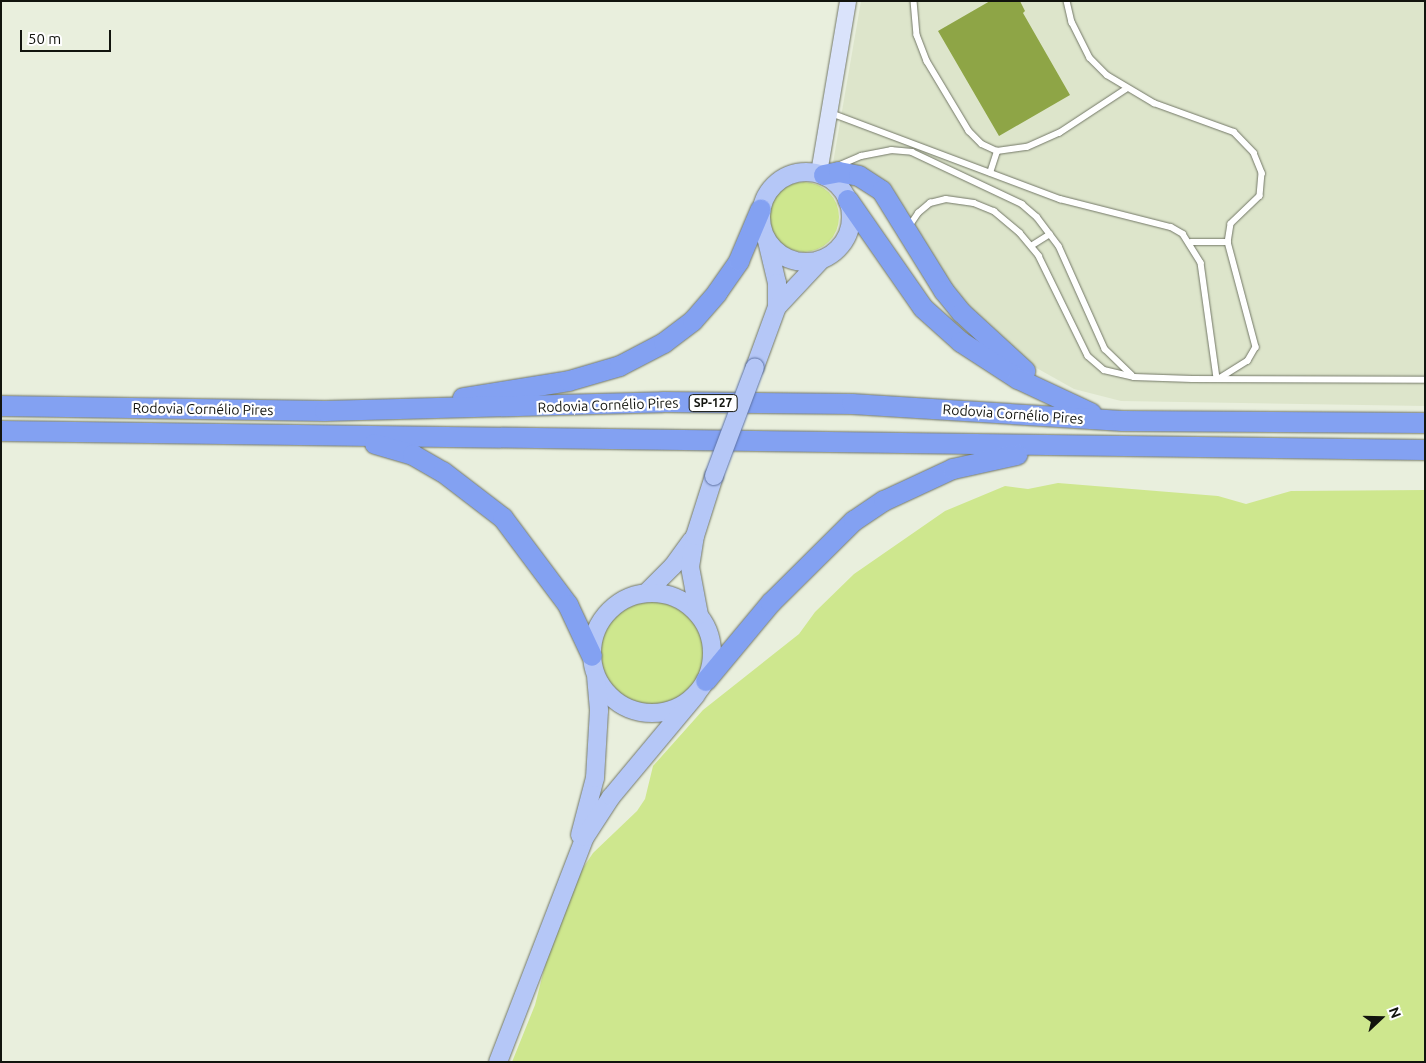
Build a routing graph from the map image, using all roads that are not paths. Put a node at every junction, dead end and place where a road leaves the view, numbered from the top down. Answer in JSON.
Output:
{"nodes":[{"id":1,"x":848,"y":1,"type":"edge"},
{"id":2,"x":914,"y":1,"type":"edge"},
{"id":3,"x":1067,"y":1,"type":"edge"},
{"id":4,"x":1126,"y":89,"type":"junction"},
{"id":5,"x":829,"y":112,"type":"junction"},
{"id":6,"x":914,"y":144,"type":"junction"},
{"id":7,"x":997,"y":151,"type":"junction"},
{"id":8,"x":912,"y":152,"type":"junction"},
{"id":9,"x":990,"y":173,"type":"junction"},
{"id":10,"x":821,"y":174,"type":"junction"},
{"id":11,"x":848,"y":200,"type":"junction"},
{"id":12,"x":761,"y":209,"type":"junction"},
{"id":13,"x":907,"y":230,"type":"junction"},
{"id":14,"x":1050,"y":234,"type":"junction"},
{"id":15,"x":767,"y":240,"type":"junction"},
{"id":16,"x":1191,"y":242,"type":"junction"},
{"id":17,"x":1228,"y":242,"type":"junction"},
{"id":18,"x":1031,"y":246,"type":"junction"},
{"id":19,"x":821,"y":260,"type":"junction"},
{"id":20,"x":777,"y":307,"type":"junction"},
{"id":21,"x":1134,"y":377,"type":"junction"},
{"id":22,"x":1218,"y":379,"type":"junction"},
{"id":23,"x":1425,"y":380,"type":"edge"},
{"id":24,"x":1064,"y":402,"type":"junction"},
{"id":25,"x":1,"y":406,"type":"edge"},
{"id":26,"x":389,"y":410,"type":"junction"},
{"id":27,"x":1122,"y":421,"type":"junction"},
{"id":28,"x":1425,"y":423,"type":"edge"},
{"id":29,"x":1,"y":431,"type":"edge"},
{"id":30,"x":311,"y":436,"type":"junction"},
{"id":31,"x":1116,"y":444,"type":"junction"},
{"id":32,"x":1425,"y":450,"type":"edge"},
{"id":33,"x":695,"y":536,"type":"junction"},
{"id":34,"x":646,"y":593,"type":"junction"},
{"id":35,"x":698,"y":615,"type":"junction"},
{"id":36,"x":594,"y":665,"type":"junction"},
{"id":37,"x":701,"y":688,"type":"junction"},
{"id":38,"x":568,"y":874,"type":"junction"},
{"id":39,"x":498,"y":1062,"type":"edge"}],
"edges":[{"from":1,"to":5,"type":"street"},
{"from":2,"to":7,"type":"lane"},
{"from":3,"to":4,"type":"lane"},
{"from":4,"to":7,"type":"lane"},
{"from":4,"to":17,"type":"lane"},
{"from":5,"to":6,"type":"lane"},
{"from":5,"to":10,"type":"street"},
{"from":6,"to":8,"type":"lane"},
{"from":6,"to":9,"type":"lane"},
{"from":7,"to":9,"type":"lane"},
{"from":8,"to":10,"type":"lane"},
{"from":8,"to":14,"type":"lane"},
{"from":9,"to":16,"type":"lane"},
{"from":10,"to":11,"type":"main road"},
{"from":10,"to":12,"type":"main road"},
{"from":10,"to":13,"type":"highway"},
{"from":11,"to":19,"type":"main road"},
{"from":11,"to":24,"type":"highway"},
{"from":12,"to":15,"type":"main road"},
{"from":12,"to":26,"type":"highway"},
{"from":13,"to":18,"type":"lane"},
{"from":13,"to":24,"type":"highway"},
{"from":14,"to":18,"type":"lane"},
{"from":14,"to":21,"type":"lane"},
{"from":15,"to":19,"type":"main road"},
{"from":15,"to":20,"type":"main road"},
{"from":16,"to":17,"type":"lane"},
{"from":16,"to":22,"type":"lane"},
{"from":17,"to":22,"type":"lane"},
{"from":18,"to":21,"type":"lane"},
{"from":19,"to":20,"type":"main road"},
{"from":20,"to":33,"type":"main road","bridge":true},
{"from":21,"to":22,"type":"lane"},
{"from":22,"to":23,"type":"lane"},
{"from":24,"to":27,"type":"highway"},
{"from":25,"to":26,"type":"highway","name":"Rodovia Cornélio Pires","number":"SP-127"},
{"from":26,"to":27,"type":"highway","name":"Rodovia Cornélio Pires","number":"SP-127"},
{"from":27,"to":28,"type":"highway","name":"Rodovia Cornélio Pires","number":"SP-127"},
{"from":29,"to":30,"type":"highway","name":"Rodovia Cornélio Pires"},
{"from":30,"to":31,"type":"highway","name":"Rodovia Cornélio Pires"},
{"from":30,"to":36,"type":"highway"},
{"from":31,"to":32,"type":"highway","name":"Rodovia Cornélio Pires"},
{"from":31,"to":37,"type":"highway"},
{"from":33,"to":34,"type":"main road"},
{"from":33,"to":35,"type":"main road"},
{"from":34,"to":35,"type":"main road"},
{"from":34,"to":36,"type":"main road"},
{"from":35,"to":37,"type":"main road"},
{"from":36,"to":37,"type":"main road"},
{"from":36,"to":38,"type":"main road"},
{"from":37,"to":38,"type":"main road"},
{"from":38,"to":39,"type":"main road"}]}
